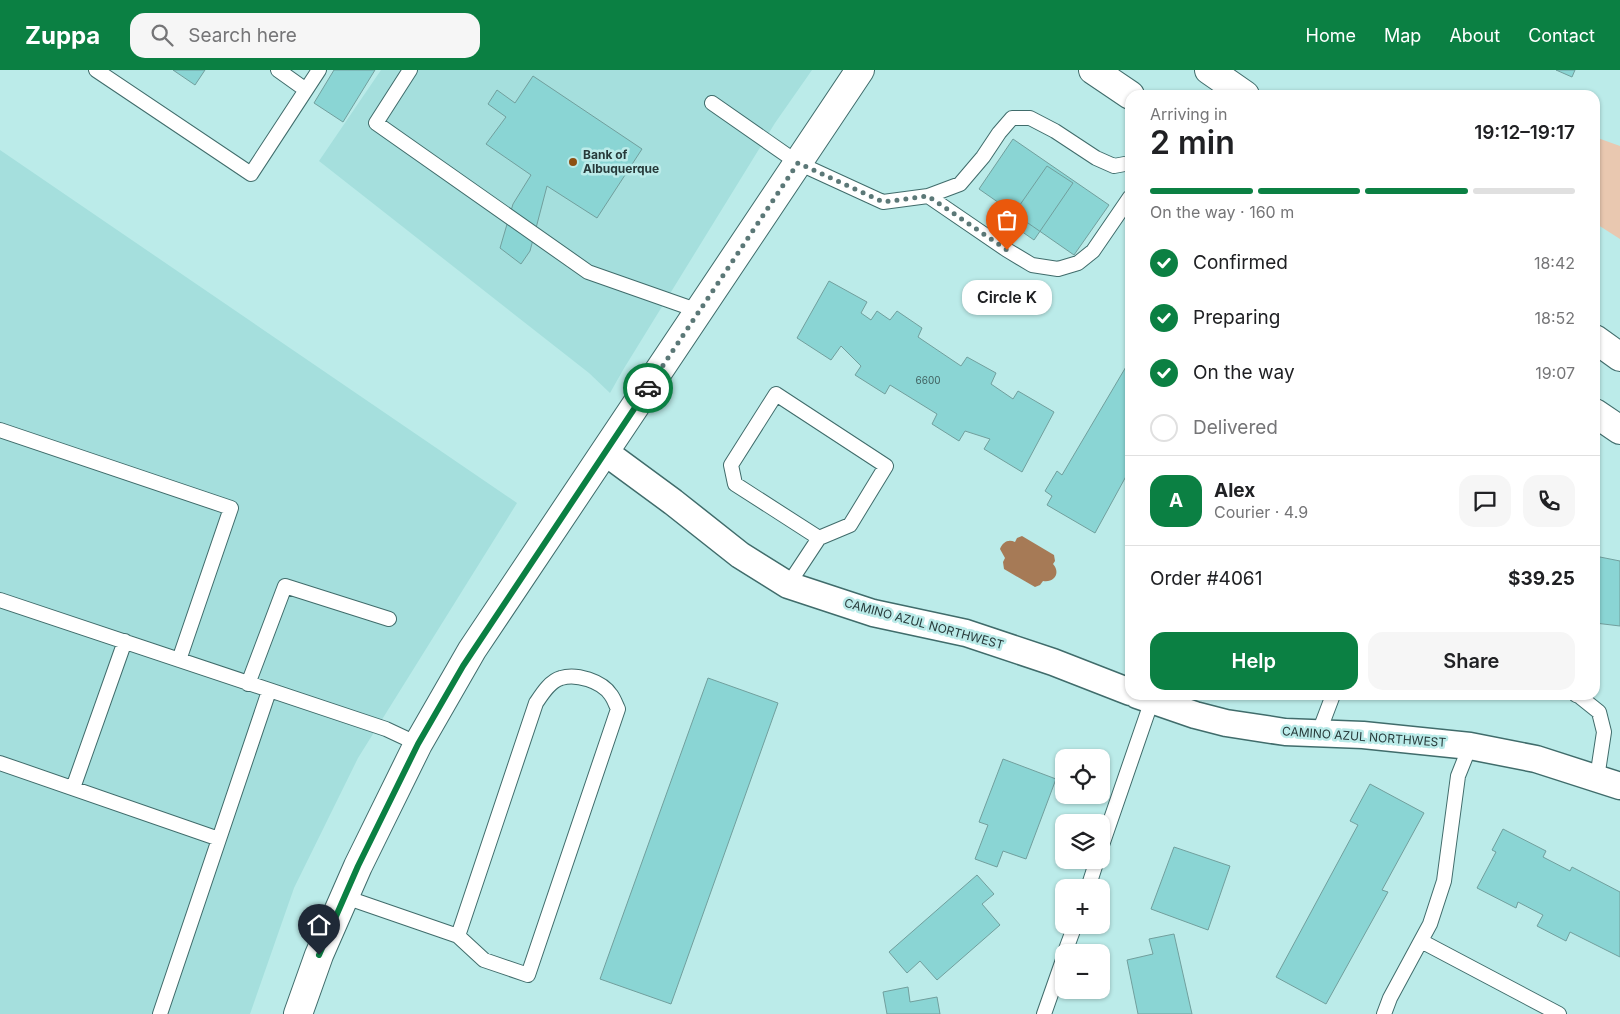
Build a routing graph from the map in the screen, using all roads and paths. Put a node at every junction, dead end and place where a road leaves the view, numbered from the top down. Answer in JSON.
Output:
{"nodes":[{"id":1,"x":96,"y":70,"type":"edge"},
{"id":2,"x":278,"y":70,"type":"edge"},
{"id":3,"x":319,"y":70,"type":"edge"},
{"id":4,"x":410,"y":70,"type":"edge"},
{"id":5,"x":860,"y":70,"type":"edge"},
{"id":6,"x":1093,"y":70,"type":"edge"},
{"id":7,"x":1209,"y":70,"type":"edge"},
{"id":8,"x":306,"y":90,"type":"junction"},
{"id":9,"x":1238,"y":90,"type":"edge"},
{"id":10,"x":1125,"y":92,"type":"edge"},
{"id":11,"x":712,"y":103,"type":"dead end"},
{"id":12,"x":798,"y":163,"type":"junction"},
{"id":13,"x":1125,"y":164,"type":"edge"},
{"id":14,"x":928,"y":196,"type":"junction"},
{"id":15,"x":1125,"y":204,"type":"edge"},
{"id":16,"x":699,"y":312,"type":"junction"},
{"id":17,"x":1600,"y":343,"type":"edge"},
{"id":18,"x":1620,"y":357,"type":"edge"},
{"id":19,"x":1600,"y":416,"type":"edge"},
{"id":20,"x":0,"y":430,"type":"edge"},
{"id":21,"x":1620,"y":430,"type":"edge"},
{"id":22,"x":605,"y":452,"type":"junction"},
{"id":23,"x":818,"y":538,"type":"junction"},
{"id":24,"x":788,"y":585,"type":"junction"},
{"id":25,"x":0,"y":600,"type":"edge"},
{"id":26,"x":389,"y":619,"type":"dead end"},
{"id":27,"x":125,"y":641,"type":"junction"},
{"id":28,"x":179,"y":660,"type":"junction"},
{"id":29,"x":248,"y":684,"type":"junction"},
{"id":30,"x":1125,"y":689,"type":"edge"},
{"id":31,"x":269,"y":691,"type":"junction"},
{"id":32,"x":1142,"y":700,"type":"edge"},
{"id":33,"x":1154,"y":700,"type":"edge"},
{"id":34,"x":1331,"y":700,"type":"edge"},
{"id":35,"x":1584,"y":700,"type":"edge"},
{"id":36,"x":1319,"y":732,"type":"junction"},
{"id":37,"x":418,"y":744,"type":"junction"},
{"id":38,"x":1470,"y":746,"type":"junction"},
{"id":39,"x":0,"y":763,"type":"edge"},
{"id":40,"x":1609,"y":782,"type":"edge"},
{"id":41,"x":74,"y":788,"type":"junction"},
{"id":42,"x":1110,"y":815,"type":"edge"},
{"id":43,"x":219,"y":839,"type":"junction"},
{"id":44,"x":345,"y":897,"type":"junction"},
{"id":45,"x":458,"y":936,"type":"junction"},
{"id":46,"x":1421,"y":941,"type":"junction"},
{"id":47,"x":1055,"y":983,"type":"edge"},
{"id":48,"x":160,"y":1014,"type":"edge"},
{"id":49,"x":298,"y":1014,"type":"edge"},
{"id":50,"x":1044,"y":1014,"type":"edge"},
{"id":51,"x":1384,"y":1014,"type":"edge"},
{"id":52,"x":1558,"y":1014,"type":"edge"}],
"edges":[{"from":1,"to":8,"type":"lane"},
{"from":2,"to":8,"type":"lane"},
{"from":3,"to":8,"type":"lane"},
{"from":4,"to":16,"type":"lane"},
{"from":5,"to":12,"type":"street"},
{"from":6,"to":10,"type":"street"},
{"from":7,"to":9,"type":"street"},
{"from":11,"to":12,"type":"lane"},
{"from":12,"to":14,"type":"lane"},
{"from":12,"to":16,"type":"street"},
{"from":13,"to":14,"type":"lane"},
{"from":14,"to":15,"type":"lane"},
{"from":16,"to":22,"type":"street"},
{"from":17,"to":18,"type":"street"},
{"from":19,"to":21,"type":"street"},
{"from":20,"to":28,"type":"lane"},
{"from":22,"to":24,"type":"street","name":"CAMINO AZUL NORTHWEST"},
{"from":22,"to":37,"type":"street"},
{"from":23,"to":23,"type":"lane"},
{"from":23,"to":24,"type":"lane"},
{"from":24,"to":30,"type":"street","name":"CAMINO AZUL NORTHWEST"},
{"from":25,"to":27,"type":"lane"},
{"from":26,"to":29,"type":"lane"},
{"from":27,"to":28,"type":"lane"},
{"from":27,"to":41,"type":"lane"},
{"from":28,"to":29,"type":"lane"},
{"from":29,"to":31,"type":"lane"},
{"from":31,"to":37,"type":"lane"},
{"from":31,"to":43,"type":"lane"},
{"from":32,"to":42,"type":"lane"},
{"from":33,"to":36,"type":"street","name":"CAMINO AZUL NORTHWEST"},
{"from":34,"to":36,"type":"lane"},
{"from":35,"to":40,"type":"lane"},
{"from":36,"to":38,"type":"street","name":"CAMINO AZUL NORTHWEST"},
{"from":37,"to":44,"type":"street"},
{"from":38,"to":40,"type":"street","name":"CAMINO AZUL NORTHWEST"},
{"from":38,"to":46,"type":"lane"},
{"from":39,"to":41,"type":"lane"},
{"from":41,"to":43,"type":"lane"},
{"from":43,"to":48,"type":"lane"},
{"from":44,"to":45,"type":"lane"},
{"from":44,"to":49,"type":"street"},
{"from":45,"to":45,"type":"lane"},
{"from":46,"to":51,"type":"lane"},
{"from":46,"to":52,"type":"lane"},
{"from":47,"to":50,"type":"lane"}]}
